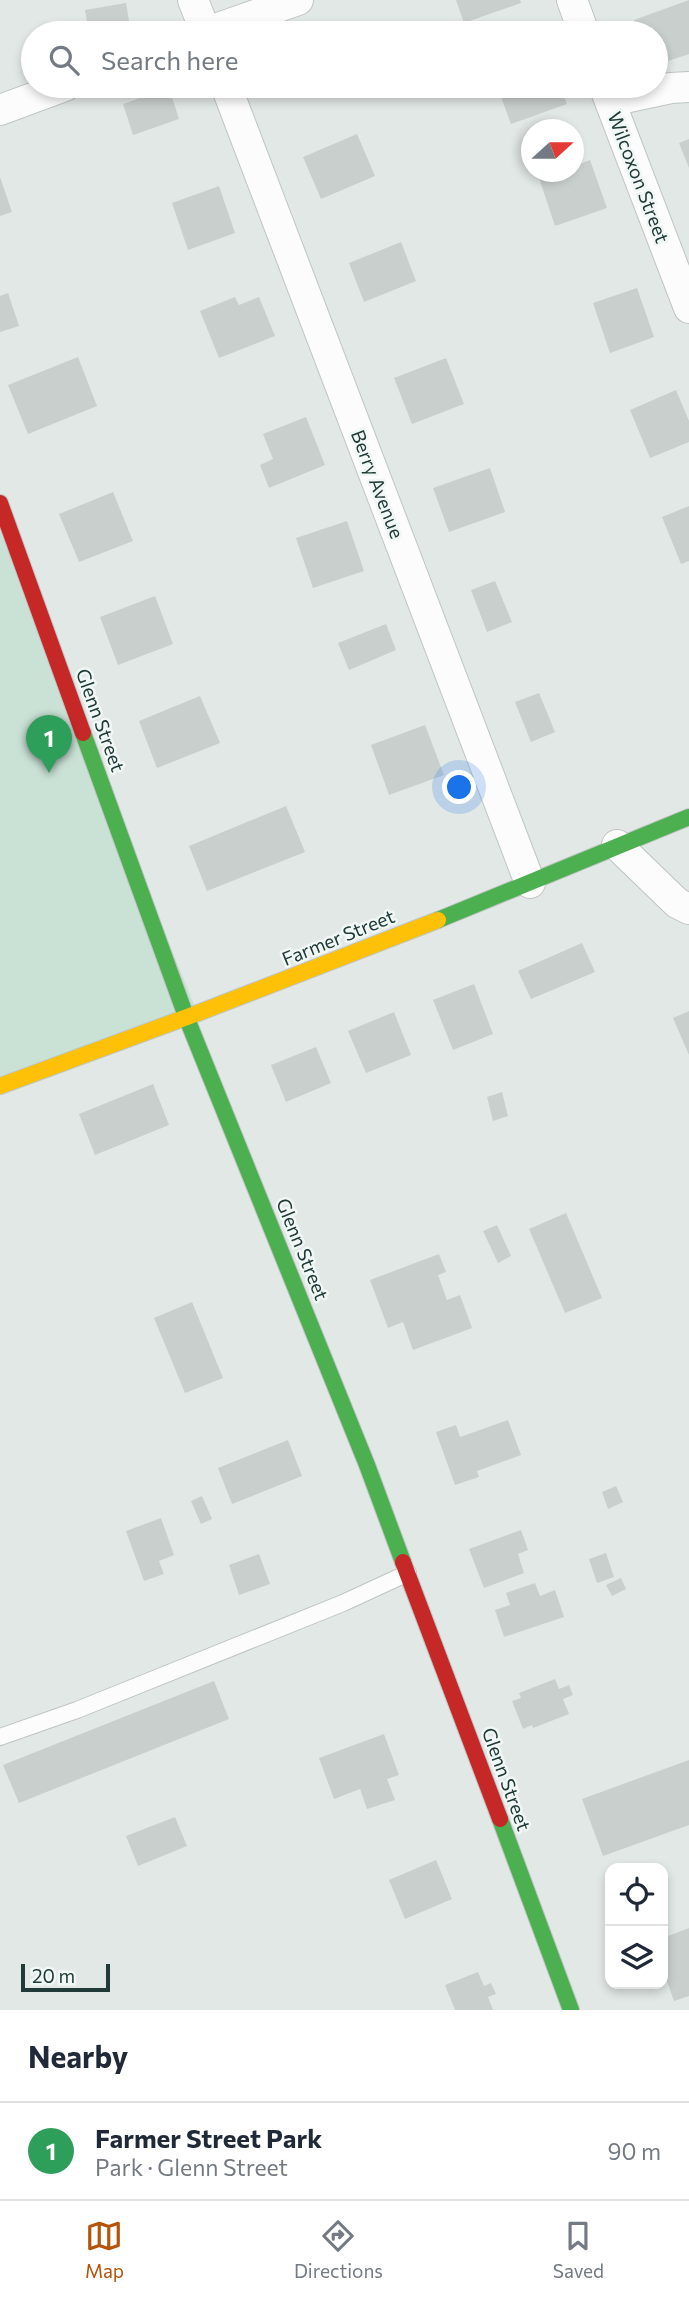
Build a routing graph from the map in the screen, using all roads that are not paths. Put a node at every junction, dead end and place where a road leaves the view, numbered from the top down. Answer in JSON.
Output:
{"nodes":[{"id":1,"x":193,"y":0,"type":"edge"},
{"id":2,"x":298,"y":0,"type":"edge"},
{"id":3,"x":572,"y":0,"type":"edge"},
{"id":4,"x":201,"y":21,"type":"edge"},
{"id":5,"x":239,"y":21,"type":"edge"},
{"id":6,"x":580,"y":21,"type":"edge"},
{"id":7,"x":689,"y":87,"type":"edge"},
{"id":8,"x":668,"y":88,"type":"edge"},
{"id":9,"x":32,"y":98,"type":"edge"},
{"id":10,"x":231,"y":98,"type":"edge"},
{"id":11,"x":609,"y":98,"type":"edge"},
{"id":12,"x":0,"y":110,"type":"edge"},
{"id":13,"x":689,"y":307,"type":"edge"},
{"id":14,"x":0,"y":503,"type":"edge"},
{"id":15,"x":689,"y":817,"type":"edge"},
{"id":16,"x":617,"y":845,"type":"junction"},
{"id":17,"x":530,"y":883,"type":"junction"},
{"id":18,"x":689,"y":909,"type":"edge"},
{"id":19,"x":187,"y":1019,"type":"junction"},
{"id":20,"x":0,"y":1086,"type":"edge"},
{"id":21,"x":408,"y":1573,"type":"junction"},
{"id":22,"x":0,"y":1737,"type":"edge"},
{"id":23,"x":571,"y":2010,"type":"edge"}],
"edges":[{"from":1,"to":4,"type":"street"},
{"from":2,"to":5,"type":"street"},
{"from":3,"to":6,"type":"street"},
{"from":7,"to":8,"type":"street"},
{"from":9,"to":12,"type":"street"},
{"from":10,"to":17,"type":"street","name":"Berry Avenue"},
{"from":11,"to":13,"type":"street","name":"Wilcoxon Street"},
{"from":14,"to":19,"type":"street","name":"Glenn Street"},
{"from":15,"to":16,"type":"street","name":"Farmer Street"},
{"from":16,"to":17,"type":"street","name":"Farmer Street"},
{"from":16,"to":18,"type":"street"},
{"from":17,"to":19,"type":"street","name":"Farmer Street"},
{"from":19,"to":20,"type":"street","name":"Farmer Street"},
{"from":19,"to":21,"type":"street","name":"Glenn Street"},
{"from":21,"to":22,"type":"lane"},
{"from":21,"to":23,"type":"street","name":"Glenn Street"}]}
